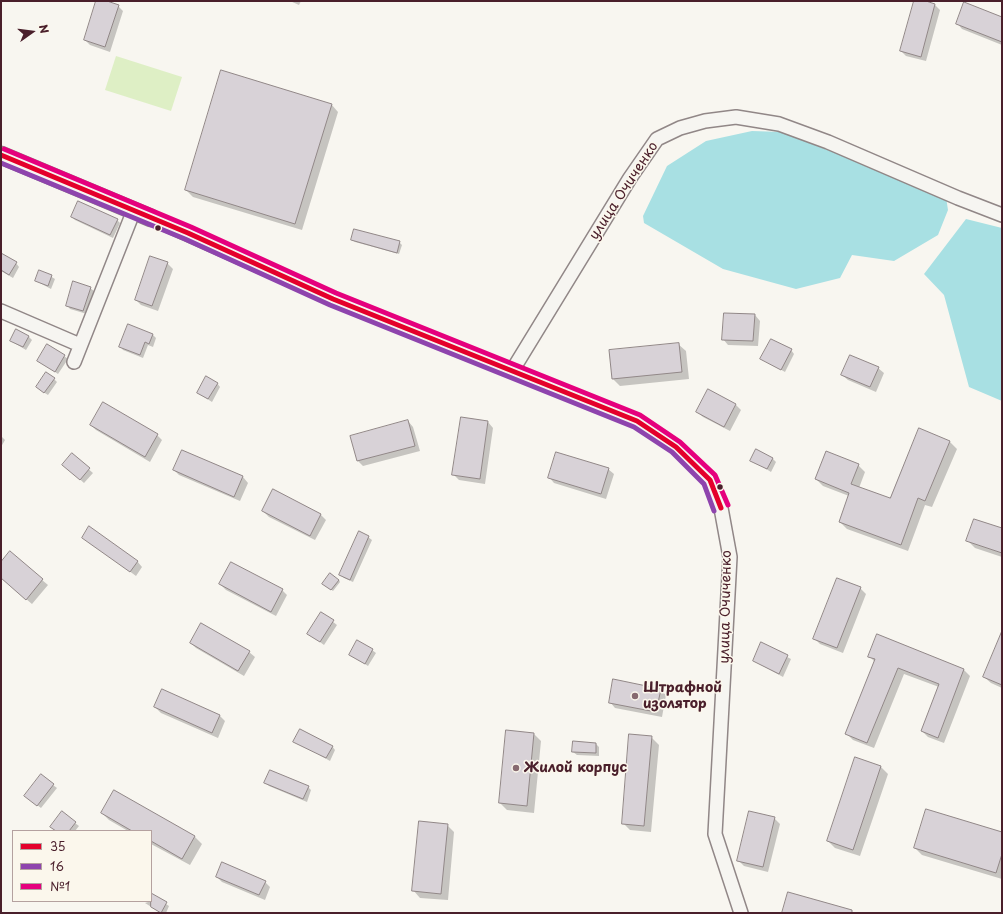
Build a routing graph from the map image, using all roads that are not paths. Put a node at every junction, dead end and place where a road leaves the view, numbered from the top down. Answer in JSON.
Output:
{"nodes":[{"id":1,"x":1,"y":155,"type":"edge"},
{"id":2,"x":134,"y":210,"type":"junction"},
{"id":3,"x":1002,"y":215,"type":"edge"},
{"id":4,"x":151,"y":218,"type":"joint"},
{"id":5,"x":1,"y":311,"type":"edge"},
{"id":6,"x":80,"y":345,"type":"junction"},
{"id":7,"x":74,"y":362,"type":"dead end"},
{"id":8,"x":512,"y":371,"type":"junction"},
{"id":9,"x":740,"y":913,"type":"edge"}],
"edges":[{"from":1,"to":2,"type":"street","name":"улица Очиченко"},
{"from":2,"to":4,"type":"street","name":"улица Очиченко"},
{"from":2,"to":6,"type":"street"},
{"from":3,"to":8,"type":"street","name":"улица Очиченко"},
{"from":4,"to":8,"type":"street","name":"улица Очиченко"},
{"from":5,"to":6,"type":"street"},
{"from":6,"to":7,"type":"street"},
{"from":8,"to":9,"type":"street","name":"улица Очиченко"}]}
